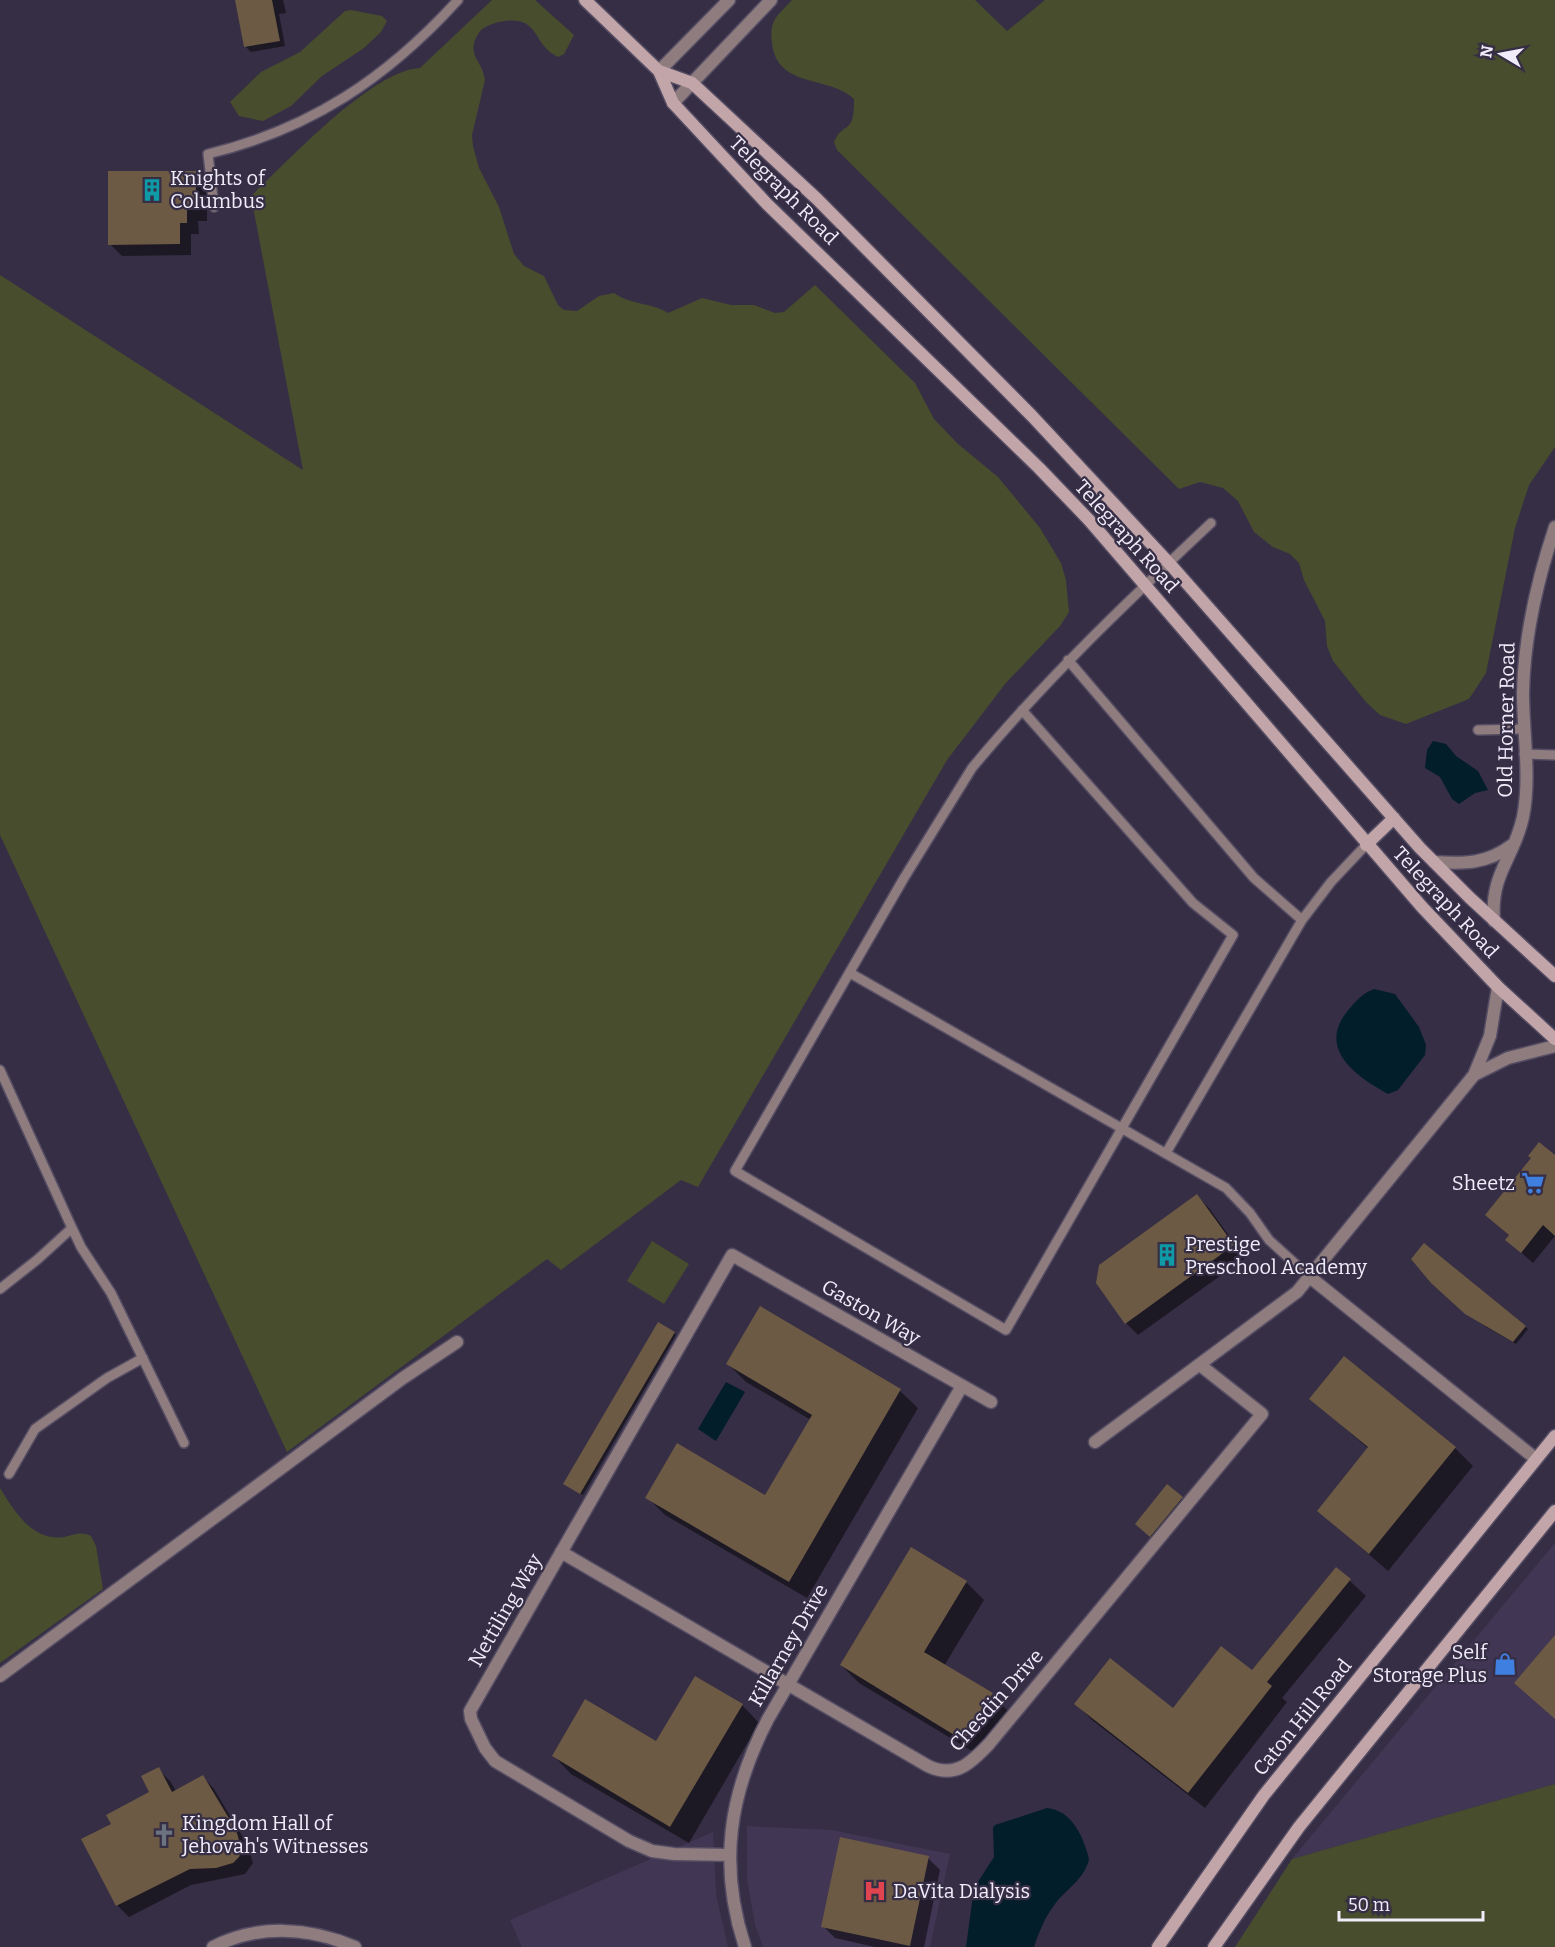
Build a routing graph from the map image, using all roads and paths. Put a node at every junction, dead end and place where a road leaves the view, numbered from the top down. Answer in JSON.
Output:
{"nodes":[{"id":1,"x":458,"y":0,"type":"edge"},
{"id":2,"x":585,"y":0,"type":"edge"},
{"id":3,"x":729,"y":0,"type":"edge"},
{"id":4,"x":771,"y":0,"type":"edge"},
{"id":5,"x":659,"y":71,"type":"junction"},
{"id":6,"x":692,"y":83,"type":"junction"},
{"id":7,"x":673,"y":103,"type":"junction"},
{"id":8,"x":214,"y":207,"type":"dead end"},
{"id":9,"x":1211,"y":523,"type":"dead end"},
{"id":10,"x":1555,"y":526,"type":"edge"},
{"id":11,"x":1169,"y":563,"type":"junction"},
{"id":12,"x":1146,"y":585,"type":"junction"},
{"id":13,"x":1068,"y":660,"type":"junction"},
{"id":14,"x":1022,"y":710,"type":"junction"},
{"id":15,"x":1523,"y":729,"type":"junction"},
{"id":16,"x":1478,"y":730,"type":"dead end"},
{"id":17,"x":1524,"y":754,"type":"junction"},
{"id":18,"x":1555,"y":755,"type":"edge"},
{"id":19,"x":1394,"y":818,"type":"junction"},
{"id":20,"x":1366,"y":844,"type":"junction"},
{"id":21,"x":1513,"y":844,"type":"junction"},
{"id":22,"x":1434,"y":862,"type":"junction"},
{"id":23,"x":1302,"y":920,"type":"junction"},
{"id":24,"x":1494,"y":921,"type":"junction"},
{"id":25,"x":850,"y":973,"type":"junction"},
{"id":26,"x":1555,"y":976,"type":"edge"},
{"id":27,"x":1498,"y":987,"type":"junction"},
{"id":28,"x":1555,"y":1039,"type":"edge"},
{"id":29,"x":1555,"y":1046,"type":"edge"},
{"id":30,"x":0,"y":1070,"type":"edge"},
{"id":31,"x":1474,"y":1075,"type":"junction"},
{"id":32,"x":1123,"y":1129,"type":"junction"},
{"id":33,"x":1166,"y":1153,"type":"junction"},
{"id":34,"x":72,"y":1228,"type":"junction"},
{"id":35,"x":732,"y":1255,"type":"joint"},
{"id":36,"x":1311,"y":1278,"type":"junction"},
{"id":37,"x":0,"y":1289,"type":"edge"},
{"id":38,"x":457,"y":1342,"type":"dead end"},
{"id":39,"x":143,"y":1358,"type":"junction"},
{"id":40,"x":1200,"y":1365,"type":"junction"},
{"id":41,"x":962,"y":1386,"type":"junction"},
{"id":42,"x":991,"y":1402,"type":"dead end"},
{"id":43,"x":1555,"y":1436,"type":"edge"},
{"id":44,"x":1095,"y":1442,"type":"dead end"},
{"id":45,"x":184,"y":1443,"type":"dead end"},
{"id":46,"x":1536,"y":1459,"type":"junction"},
{"id":47,"x":9,"y":1474,"type":"dead end"},
{"id":48,"x":1555,"y":1511,"type":"edge"},
{"id":49,"x":561,"y":1552,"type":"junction"},
{"id":50,"x":0,"y":1676,"type":"edge"},
{"id":51,"x":788,"y":1684,"type":"junction"},
{"id":52,"x":730,"y":1855,"type":"junction"},
{"id":53,"x":213,"y":1947,"type":"edge"},
{"id":54,"x":355,"y":1947,"type":"edge"},
{"id":55,"x":745,"y":1947,"type":"edge"},
{"id":56,"x":1158,"y":1947,"type":"edge"},
{"id":57,"x":1214,"y":1947,"type":"edge"}],
"edges":[{"from":1,"to":8,"type":"lane"},
{"from":2,"to":5,"type":"main road","name":"Telegraph Road"},
{"from":3,"to":5,"type":"street"},
{"from":4,"to":6,"type":"street"},
{"from":5,"to":6,"type":"main road","name":"Telegraph Road"},
{"from":5,"to":7,"type":"main road","name":"Telegraph Road"},
{"from":6,"to":7,"type":"street"},
{"from":6,"to":11,"type":"main road","name":"Telegraph Road"},
{"from":7,"to":12,"type":"main road","name":"Telegraph Road"},
{"from":9,"to":11,"type":"lane"},
{"from":10,"to":15,"type":"street","name":"Old Horner Road"},
{"from":11,"to":12,"type":"lane"},
{"from":11,"to":19,"type":"main road","name":"Telegraph Road"},
{"from":12,"to":13,"type":"lane"},
{"from":12,"to":20,"type":"main road","name":"Telegraph Road"},
{"from":13,"to":14,"type":"lane"},
{"from":13,"to":23,"type":"lane"},
{"from":14,"to":25,"type":"lane"},
{"from":14,"to":32,"type":"lane"},
{"from":15,"to":16,"type":"lane"},
{"from":15,"to":17,"type":"street","name":"Old Horner Road"},
{"from":17,"to":18,"type":"lane"},
{"from":17,"to":21,"type":"street","name":"Old Horner Road"},
{"from":19,"to":20,"type":"main road"},
{"from":19,"to":22,"type":"main road","name":"Telegraph Road"},
{"from":20,"to":23,"type":"lane"},
{"from":20,"to":27,"type":"main road","name":"Telegraph Road"},
{"from":21,"to":22,"type":"street"},
{"from":21,"to":24,"type":"street","name":"Old Horner Road"},
{"from":22,"to":24,"type":"main road","name":"Telegraph Road"},
{"from":23,"to":33,"type":"lane"},
{"from":24,"to":26,"type":"main road","name":"Telegraph Road"},
{"from":25,"to":32,"type":"lane"},
{"from":25,"to":32,"type":"lane"},
{"from":27,"to":28,"type":"main road","name":"Telegraph Road"},
{"from":27,"to":31,"type":"street"},
{"from":29,"to":31,"type":"street"},
{"from":30,"to":34,"type":"lane"},
{"from":31,"to":36,"type":"street"},
{"from":32,"to":33,"type":"lane"},
{"from":33,"to":36,"type":"lane"},
{"from":34,"to":37,"type":"lane"},
{"from":34,"to":39,"type":"lane"},
{"from":35,"to":41,"type":"street","name":"Gaston Way"},
{"from":35,"to":49,"type":"street","name":"Nettiling Way"},
{"from":36,"to":40,"type":"street"},
{"from":36,"to":46,"type":"street"},
{"from":38,"to":50,"type":"street"},
{"from":39,"to":45,"type":"lane"},
{"from":39,"to":47,"type":"lane"},
{"from":40,"to":44,"type":"street"},
{"from":40,"to":51,"type":"street","name":"Chesdin Drive"},
{"from":41,"to":42,"type":"street","name":"Gaston Way"},
{"from":41,"to":51,"type":"street","name":"Killarney Drive"},
{"from":43,"to":46,"type":"main road","name":"Caton Hill Road"},
{"from":46,"to":56,"type":"main road","name":"Caton Hill Road"},
{"from":48,"to":57,"type":"main road"},
{"from":49,"to":51,"type":"street","name":"Chesdin Drive"},
{"from":49,"to":52,"type":"street","name":"Nettiling Way"},
{"from":51,"to":52,"type":"street","name":"Killarney Drive"},
{"from":52,"to":55,"type":"street","name":"Killarney Drive"},
{"from":53,"to":54,"type":"street"}]}
